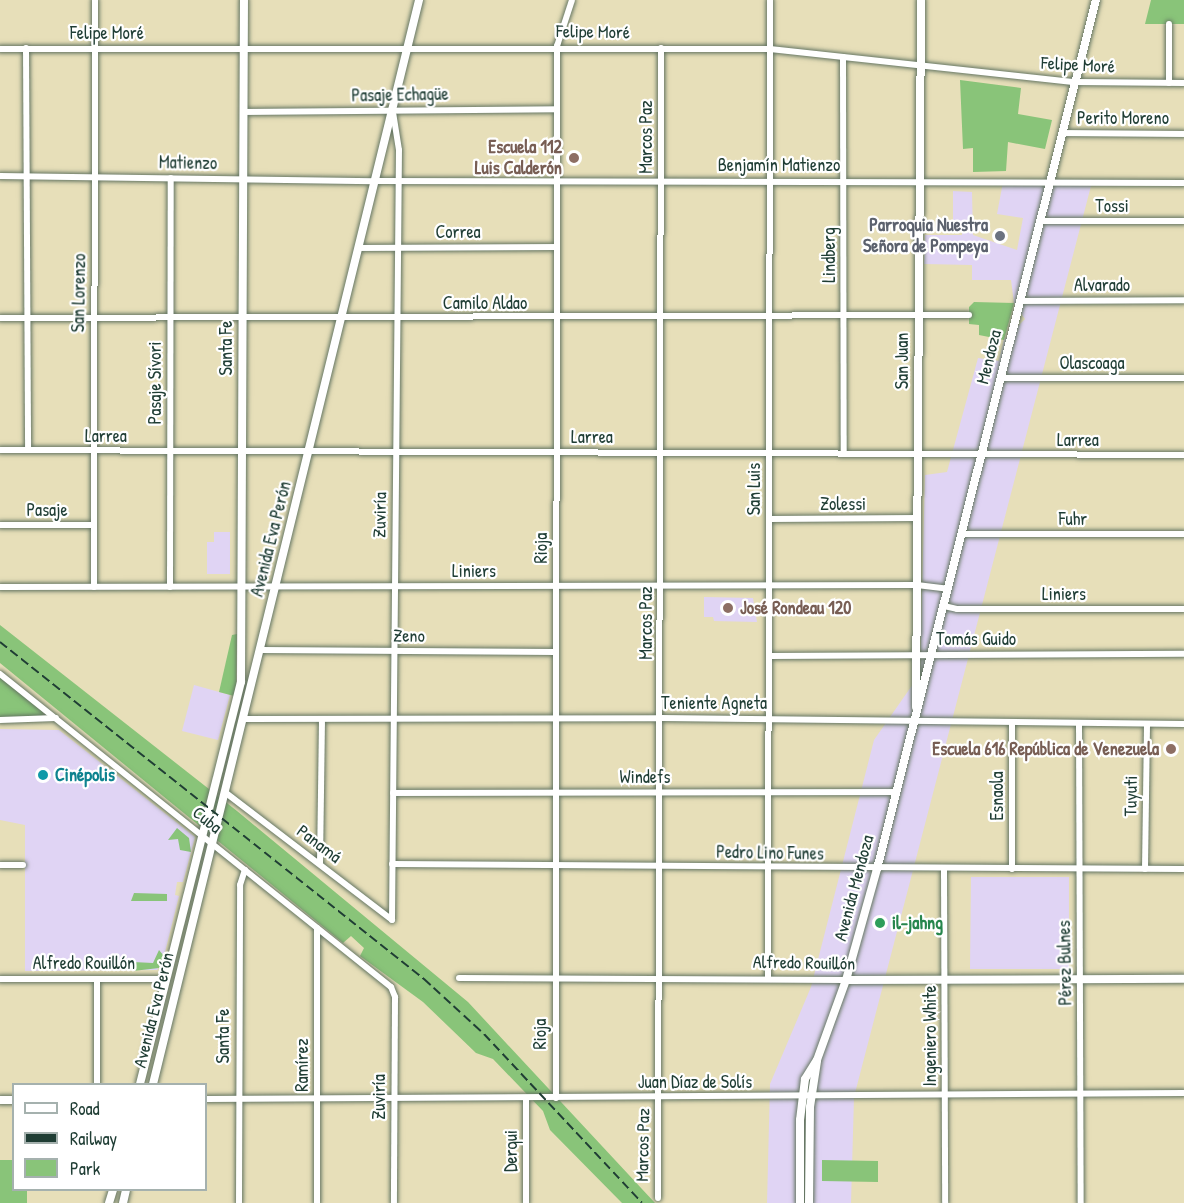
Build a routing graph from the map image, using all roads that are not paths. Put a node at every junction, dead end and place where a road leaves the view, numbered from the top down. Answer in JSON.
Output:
{"nodes":[{"id":1,"x":95,"y":0,"type":"edge"},
{"id":2,"x":244,"y":0,"type":"edge"},
{"id":3,"x":419,"y":0,"type":"edge"},
{"id":4,"x":572,"y":0,"type":"edge"},
{"id":5,"x":770,"y":0,"type":"edge"},
{"id":6,"x":921,"y":0,"type":"edge"},
{"id":7,"x":1095,"y":0,"type":"edge"},
{"id":8,"x":1168,"y":24,"type":"dead end"},
{"id":9,"x":557,"y":46,"type":"junction"},
{"id":10,"x":0,"y":48,"type":"edge"},
{"id":11,"x":26,"y":48,"type":"junction"},
{"id":12,"x":95,"y":48,"type":"junction"},
{"id":13,"x":244,"y":48,"type":"junction"},
{"id":14,"x":407,"y":48,"type":"junction"},
{"id":15,"x":661,"y":48,"type":"junction"},
{"id":16,"x":770,"y":49,"type":"junction"},
{"id":17,"x":843,"y":57,"type":"junction"},
{"id":18,"x":920,"y":65,"type":"junction"},
{"id":19,"x":1075,"y":82,"type":"junction"},
{"id":20,"x":1169,"y":83,"type":"junction"},
{"id":21,"x":1184,"y":83,"type":"edge"},
{"id":22,"x":557,"y":109,"type":"junction"},
{"id":23,"x":392,"y":110,"type":"junction"},
{"id":24,"x":244,"y":112,"type":"junction"},
{"id":25,"x":1062,"y":133,"type":"junction"},
{"id":26,"x":1184,"y":134,"type":"edge"},
{"id":27,"x":0,"y":176,"type":"edge"},
{"id":28,"x":27,"y":176,"type":"junction"},
{"id":29,"x":96,"y":177,"type":"junction"},
{"id":30,"x":171,"y":178,"type":"junction"},
{"id":31,"x":243,"y":179,"type":"junction"},
{"id":32,"x":661,"y":180,"type":"junction"},
{"id":33,"x":920,"y":180,"type":"junction"},
{"id":34,"x":375,"y":181,"type":"junction"},
{"id":35,"x":399,"y":181,"type":"junction"},
{"id":36,"x":557,"y":181,"type":"junction"},
{"id":37,"x":769,"y":181,"type":"junction"},
{"id":38,"x":844,"y":181,"type":"junction"},
{"id":39,"x":1050,"y":182,"type":"junction"},
{"id":40,"x":1184,"y":183,"type":"edge"},
{"id":41,"x":1040,"y":221,"type":"junction"},
{"id":42,"x":1184,"y":221,"type":"edge"},
{"id":43,"x":398,"y":247,"type":"junction"},
{"id":44,"x":557,"y":247,"type":"junction"},
{"id":45,"x":358,"y":248,"type":"junction"},
{"id":46,"x":1184,"y":300,"type":"edge"},
{"id":47,"x":1020,"y":301,"type":"junction"},
{"id":48,"x":969,"y":315,"type":"dead end"},
{"id":49,"x":769,"y":316,"type":"junction"},
{"id":50,"x":844,"y":316,"type":"junction"},
{"id":51,"x":919,"y":316,"type":"junction"},
{"id":52,"x":557,"y":317,"type":"junction"},
{"id":53,"x":661,"y":317,"type":"junction"},
{"id":54,"x":0,"y":318,"type":"edge"},
{"id":55,"x":27,"y":318,"type":"junction"},
{"id":56,"x":93,"y":318,"type":"junction"},
{"id":57,"x":170,"y":318,"type":"junction"},
{"id":58,"x":243,"y":318,"type":"junction"},
{"id":59,"x":397,"y":318,"type":"junction"},
{"id":60,"x":341,"y":319,"type":"junction"},
{"id":61,"x":1001,"y":378,"type":"junction"},
{"id":62,"x":1184,"y":378,"type":"edge"},
{"id":63,"x":0,"y":450,"type":"edge"},
{"id":64,"x":28,"y":450,"type":"junction"},
{"id":65,"x":94,"y":451,"type":"junction"},
{"id":66,"x":170,"y":451,"type":"junction"},
{"id":67,"x":242,"y":451,"type":"junction"},
{"id":68,"x":309,"y":452,"type":"junction"},
{"id":69,"x":396,"y":452,"type":"junction"},
{"id":70,"x":556,"y":452,"type":"junction"},
{"id":71,"x":661,"y":453,"type":"junction"},
{"id":72,"x":769,"y":453,"type":"junction"},
{"id":73,"x":844,"y":453,"type":"junction"},
{"id":74,"x":918,"y":454,"type":"junction"},
{"id":75,"x":982,"y":455,"type":"junction"},
{"id":76,"x":1184,"y":455,"type":"edge"},
{"id":77,"x":917,"y":518,"type":"junction"},
{"id":78,"x":769,"y":519,"type":"junction"},
{"id":79,"x":0,"y":525,"type":"edge"},
{"id":80,"x":94,"y":525,"type":"junction"},
{"id":81,"x":962,"y":534,"type":"junction"},
{"id":82,"x":1184,"y":534,"type":"edge"},
{"id":83,"x":917,"y":585,"type":"junction"},
{"id":84,"x":395,"y":586,"type":"junction"},
{"id":85,"x":556,"y":586,"type":"junction"},
{"id":86,"x":769,"y":586,"type":"junction"},
{"id":87,"x":94,"y":587,"type":"junction"},
{"id":88,"x":170,"y":587,"type":"junction"},
{"id":89,"x":241,"y":587,"type":"junction"},
{"id":90,"x":276,"y":587,"type":"junction"},
{"id":91,"x":661,"y":587,"type":"junction"},
{"id":92,"x":0,"y":588,"type":"edge"},
{"id":93,"x":948,"y":589,"type":"junction"},
{"id":94,"x":944,"y":606,"type":"junction"},
{"id":95,"x":1184,"y":609,"type":"edge"},
{"id":96,"x":261,"y":650,"type":"junction"},
{"id":97,"x":394,"y":651,"type":"junction"},
{"id":98,"x":556,"y":652,"type":"junction"},
{"id":99,"x":916,"y":654,"type":"junction"},
{"id":100,"x":1184,"y":654,"type":"edge"},
{"id":101,"x":932,"y":655,"type":"junction"},
{"id":102,"x":769,"y":656,"type":"junction"},
{"id":103,"x":0,"y":674,"type":"edge"},
{"id":104,"x":238,"y":696,"type":"joint"},
{"id":105,"x":56,"y":718,"type":"junction"},
{"id":106,"x":661,"y":718,"type":"junction"},
{"id":107,"x":769,"y":718,"type":"junction"},
{"id":108,"x":245,"y":719,"type":"junction"},
{"id":109,"x":322,"y":719,"type":"junction"},
{"id":110,"x":394,"y":719,"type":"junction"},
{"id":111,"x":556,"y":719,"type":"junction"},
{"id":112,"x":0,"y":720,"type":"edge"},
{"id":113,"x":915,"y":723,"type":"junction"},
{"id":114,"x":1012,"y":723,"type":"junction"},
{"id":115,"x":1079,"y":723,"type":"junction"},
{"id":116,"x":1147,"y":723,"type":"junction"},
{"id":117,"x":1184,"y":724,"type":"edge"},
{"id":118,"x":661,"y":792,"type":"junction"},
{"id":119,"x":897,"y":792,"type":"junction"},
{"id":120,"x":226,"y":793,"type":"junction"},
{"id":121,"x":393,"y":793,"type":"junction"},
{"id":122,"x":556,"y":793,"type":"junction"},
{"id":123,"x":768,"y":793,"type":"junction"},
{"id":124,"x":204,"y":837,"type":"junction"},
{"id":125,"x":213,"y":844,"type":"junction"},
{"id":126,"x":320,"y":863,"type":"junction"},
{"id":127,"x":392,"y":864,"type":"junction"},
{"id":128,"x":0,"y":865,"type":"edge"},
{"id":129,"x":23,"y":865,"type":"dead end"},
{"id":130,"x":555,"y":866,"type":"junction"},
{"id":131,"x":661,"y":867,"type":"junction"},
{"id":132,"x":768,"y":868,"type":"junction"},
{"id":133,"x":877,"y":869,"type":"junction"},
{"id":134,"x":944,"y":869,"type":"junction"},
{"id":135,"x":1012,"y":869,"type":"junction"},
{"id":136,"x":1079,"y":869,"type":"junction"},
{"id":137,"x":1145,"y":869,"type":"junction"},
{"id":138,"x":1184,"y":869,"type":"edge"},
{"id":139,"x":245,"y":870,"type":"junction"},
{"id":140,"x":392,"y":920,"type":"joint"},
{"id":141,"x":317,"y":928,"type":"junction"},
{"id":142,"x":459,"y":978,"type":"dead end"},
{"id":143,"x":661,"y":978,"type":"junction"},
{"id":144,"x":0,"y":979,"type":"edge"},
{"id":145,"x":97,"y":979,"type":"junction"},
{"id":146,"x":167,"y":979,"type":"junction"},
{"id":147,"x":555,"y":979,"type":"junction"},
{"id":148,"x":768,"y":979,"type":"junction"},
{"id":149,"x":1184,"y":979,"type":"edge"},
{"id":150,"x":846,"y":980,"type":"junction"},
{"id":151,"x":945,"y":980,"type":"junction"},
{"id":152,"x":1081,"y":980,"type":"junction"},
{"id":153,"x":394,"y":991,"type":"joint"},
{"id":154,"x":817,"y":1060,"type":"junction"},
{"id":155,"x":97,"y":1083,"type":"edge"},
{"id":156,"x":140,"y":1083,"type":"edge"},
{"id":157,"x":153,"y":1083,"type":"edge"},
{"id":158,"x":1184,"y":1093,"type":"edge"},
{"id":159,"x":1081,"y":1094,"type":"junction"},
{"id":160,"x":945,"y":1096,"type":"junction"},
{"id":161,"x":317,"y":1098,"type":"junction"},
{"id":162,"x":526,"y":1098,"type":"junction"},
{"id":163,"x":555,"y":1098,"type":"junction"},
{"id":164,"x":659,"y":1098,"type":"junction"},
{"id":165,"x":802,"y":1098,"type":"junction"},
{"id":166,"x":812,"y":1098,"type":"junction"},
{"id":167,"x":207,"y":1099,"type":"edge"},
{"id":168,"x":240,"y":1099,"type":"junction"},
{"id":169,"x":394,"y":1099,"type":"junction"},
{"id":170,"x":658,"y":1198,"type":"dead end"},
{"id":171,"x":239,"y":1203,"type":"edge"},
{"id":172,"x":317,"y":1203,"type":"edge"},
{"id":173,"x":394,"y":1203,"type":"edge"},
{"id":174,"x":526,"y":1203,"type":"edge"},
{"id":175,"x":800,"y":1203,"type":"edge"},
{"id":176,"x":809,"y":1203,"type":"edge"},
{"id":177,"x":945,"y":1203,"type":"edge"},
{"id":178,"x":1081,"y":1203,"type":"edge"}],
"edges":[{"from":1,"to":12,"type":"street","name":"San Lorenzo"},
{"from":2,"to":13,"type":"main road","name":"Santa Fe"},
{"from":3,"to":14,"type":"main road","name":"Avenida Eva Perón"},
{"from":4,"to":9,"type":"street","name":"Rioja"},
{"from":5,"to":16,"type":"street","name":"San Luis"},
{"from":6,"to":18,"type":"main road","name":"San Juan"},
{"from":7,"to":19,"type":"main road","name":"Mendoza"},
{"from":8,"to":20,"type":"street"},
{"from":9,"to":14,"type":"street","name":"Felipe Moré"},
{"from":9,"to":15,"type":"street","name":"Felipe Moré"},
{"from":9,"to":22,"type":"street","name":"Rioja"},
{"from":10,"to":11,"type":"street","name":"Felipe Moré"},
{"from":11,"to":12,"type":"street","name":"Felipe Moré"},
{"from":11,"to":28,"type":"street"},
{"from":12,"to":13,"type":"street","name":"Felipe Moré"},
{"from":12,"to":29,"type":"street","name":"San Lorenzo"},
{"from":13,"to":14,"type":"street","name":"Felipe Moré"},
{"from":13,"to":24,"type":"main road","name":"Santa Fe"},
{"from":14,"to":23,"type":"main road","name":"Avenida Eva Perón"},
{"from":15,"to":16,"type":"street","name":"Felipe Moré"},
{"from":15,"to":32,"type":"street","name":"Marcos Paz"},
{"from":16,"to":17,"type":"street","name":"Felipe Moré"},
{"from":16,"to":37,"type":"street","name":"San Luis"},
{"from":17,"to":18,"type":"street","name":"Felipe Moré"},
{"from":17,"to":38,"type":"street","name":"Lindberg"},
{"from":18,"to":19,"type":"street","name":"Felipe Moré"},
{"from":18,"to":33,"type":"main road","name":"San Juan"},
{"from":19,"to":20,"type":"street","name":"Felipe Moré"},
{"from":19,"to":25,"type":"main road","name":"Mendoza"},
{"from":20,"to":21,"type":"street","name":"Felipe Moré"},
{"from":22,"to":23,"type":"street","name":"Pasaje Echagüe"},
{"from":22,"to":36,"type":"street","name":"Rioja"},
{"from":23,"to":24,"type":"street","name":"Pasaje Echagüe"},
{"from":23,"to":34,"type":"main road","name":"Avenida Eva Perón"},
{"from":23,"to":35,"type":"street","name":"Zuviría"},
{"from":24,"to":31,"type":"main road","name":"Santa Fe"},
{"from":25,"to":26,"type":"street","name":"Perito Moreno"},
{"from":25,"to":39,"type":"main road","name":"Mendoza"},
{"from":27,"to":28,"type":"street","name":"Matienzo"},
{"from":28,"to":29,"type":"street","name":"Matienzo"},
{"from":28,"to":55,"type":"street"},
{"from":29,"to":30,"type":"street","name":"Matienzo"},
{"from":29,"to":56,"type":"street","name":"San Lorenzo"},
{"from":30,"to":31,"type":"street","name":"Matienzo"},
{"from":30,"to":57,"type":"street","name":"Pasaje Sívori"},
{"from":31,"to":34,"type":"street","name":"Matienzo"},
{"from":31,"to":58,"type":"main road","name":"Santa Fe"},
{"from":32,"to":36,"type":"street","name":"Benjamín Matienzo"},
{"from":32,"to":37,"type":"street","name":"Benjamín Matienzo"},
{"from":32,"to":53,"type":"street","name":"Marcos Paz"},
{"from":33,"to":38,"type":"street","name":"Benjamín Matienzo"},
{"from":33,"to":39,"type":"street","name":"Benjamín Matienzo"},
{"from":33,"to":51,"type":"main road","name":"San Juan"},
{"from":34,"to":35,"type":"street","name":"Benjamín Matienzo"},
{"from":34,"to":45,"type":"main road","name":"Avenida Eva Perón"},
{"from":35,"to":36,"type":"street","name":"Benjamín Matienzo"},
{"from":35,"to":43,"type":"street","name":"Zuviría"},
{"from":36,"to":44,"type":"street","name":"Rioja"},
{"from":37,"to":38,"type":"street","name":"Benjamín Matienzo"},
{"from":37,"to":49,"type":"street","name":"San Luis"},
{"from":38,"to":50,"type":"street","name":"Lindberg"},
{"from":39,"to":40,"type":"street","name":"Benjamín Matienzo"},
{"from":39,"to":41,"type":"main road","name":"Mendoza"},
{"from":41,"to":42,"type":"street","name":"Tossi"},
{"from":41,"to":47,"type":"main road","name":"Mendoza"},
{"from":43,"to":44,"type":"street","name":"Correa"},
{"from":43,"to":45,"type":"street","name":"Correa"},
{"from":43,"to":59,"type":"street","name":"Zuviría"},
{"from":44,"to":52,"type":"street","name":"Rioja"},
{"from":45,"to":60,"type":"main road","name":"Avenida Eva Perón"},
{"from":46,"to":47,"type":"street","name":"Alvarado"},
{"from":47,"to":61,"type":"main road","name":"Mendoza"},
{"from":48,"to":51,"type":"street","name":"Camilo Aldao"},
{"from":49,"to":50,"type":"street","name":"Camilo Aldao"},
{"from":49,"to":53,"type":"street","name":"Camilo Aldao"},
{"from":49,"to":72,"type":"street","name":"San Luis"},
{"from":50,"to":51,"type":"street","name":"Camilo Aldao"},
{"from":50,"to":73,"type":"street","name":"Lindberg"},
{"from":51,"to":74,"type":"main road","name":"San Juan"},
{"from":52,"to":53,"type":"street","name":"Camilo Aldao"},
{"from":52,"to":59,"type":"street","name":"Camilo Aldao"},
{"from":52,"to":70,"type":"street","name":"Rioja"},
{"from":53,"to":71,"type":"street","name":"Marcos Paz"},
{"from":54,"to":55,"type":"street","name":"Camilo Aldao"},
{"from":55,"to":56,"type":"street","name":"Camilo Aldao"},
{"from":55,"to":64,"type":"street"},
{"from":56,"to":57,"type":"street","name":"Camilo Aldao"},
{"from":56,"to":65,"type":"street","name":"San Lorenzo"},
{"from":57,"to":58,"type":"street","name":"Camilo Aldao"},
{"from":57,"to":66,"type":"street","name":"Pasaje Sívori"},
{"from":58,"to":60,"type":"street","name":"Camilo Aldao"},
{"from":58,"to":67,"type":"main road","name":"Santa Fe"},
{"from":59,"to":60,"type":"street","name":"Camilo Aldao"},
{"from":59,"to":69,"type":"street","name":"Zuviría"},
{"from":60,"to":68,"type":"main road","name":"Avenida Eva Perón"},
{"from":61,"to":62,"type":"street","name":"Olascoaga"},
{"from":61,"to":75,"type":"main road","name":"Mendoza"},
{"from":63,"to":64,"type":"street","name":"Larrea"},
{"from":64,"to":65,"type":"street","name":"Larrea"},
{"from":65,"to":66,"type":"street","name":"Larrea"},
{"from":65,"to":80,"type":"street","name":"San Lorenzo"},
{"from":66,"to":67,"type":"street","name":"Larrea"},
{"from":66,"to":88,"type":"street","name":"Pasaje Sívori"},
{"from":67,"to":68,"type":"street","name":"Larrea"},
{"from":67,"to":89,"type":"main road","name":"Santa Fe"},
{"from":68,"to":69,"type":"street","name":"Larrea"},
{"from":68,"to":90,"type":"main road","name":"Avenida Eva Perón"},
{"from":69,"to":70,"type":"street","name":"Larrea"},
{"from":69,"to":84,"type":"street","name":"Zuviría"},
{"from":70,"to":71,"type":"street","name":"Larrea"},
{"from":70,"to":85,"type":"street","name":"Rioja"},
{"from":71,"to":72,"type":"street","name":"Larrea"},
{"from":71,"to":91,"type":"street","name":"Marcos Paz"},
{"from":72,"to":73,"type":"street","name":"Larrea"},
{"from":72,"to":78,"type":"street","name":"San Luis"},
{"from":73,"to":74,"type":"street","name":"Larrea"},
{"from":74,"to":75,"type":"street","name":"Larrea"},
{"from":74,"to":77,"type":"main road","name":"San Juan"},
{"from":75,"to":76,"type":"street","name":"Larrea"},
{"from":75,"to":81,"type":"main road","name":"Mendoza"},
{"from":77,"to":78,"type":"street","name":"Zolessi"},
{"from":77,"to":83,"type":"main road","name":"San Juan"},
{"from":78,"to":86,"type":"street","name":"San Luis"},
{"from":79,"to":80,"type":"street","name":"Pasaje"},
{"from":80,"to":87,"type":"street","name":"San Lorenzo"},
{"from":81,"to":82,"type":"street","name":"Fuhr"},
{"from":81,"to":93,"type":"main road","name":"Mendoza"},
{"from":83,"to":86,"type":"street","name":"Liniers"},
{"from":83,"to":93,"type":"street","name":"Liniers"},
{"from":83,"to":99,"type":"main road","name":"San Juan"},
{"from":84,"to":85,"type":"street","name":"Liniers"},
{"from":84,"to":90,"type":"street","name":"Liniers"},
{"from":84,"to":97,"type":"street","name":"Zuviría"},
{"from":85,"to":91,"type":"street","name":"Liniers"},
{"from":85,"to":98,"type":"street","name":"Rioja"},
{"from":86,"to":91,"type":"street","name":"Liniers"},
{"from":86,"to":102,"type":"street","name":"San Luis"},
{"from":87,"to":88,"type":"street","name":"Liniers"},
{"from":87,"to":92,"type":"street","name":"Liniers"},
{"from":88,"to":89,"type":"street","name":"Liniers"},
{"from":89,"to":90,"type":"street","name":"Liniers"},
{"from":89,"to":104,"type":"main road","name":"Santa Fe"},
{"from":90,"to":96,"type":"main road","name":"Avenida Eva Perón"},
{"from":91,"to":106,"type":"street","name":"Marcos Paz"},
{"from":93,"to":94,"type":"main road","name":"Mendoza"},
{"from":94,"to":95,"type":"street","name":"Liniers"},
{"from":94,"to":101,"type":"main road","name":"Mendoza"},
{"from":96,"to":97,"type":"street","name":"Zeno"},
{"from":96,"to":108,"type":"main road","name":"Avenida Eva Perón"},
{"from":97,"to":98,"type":"street","name":"Zeno"},
{"from":97,"to":110,"type":"street","name":"Zuviría"},
{"from":98,"to":111,"type":"street","name":"Rioja"},
{"from":99,"to":101,"type":"street","name":"Tomás Guido"},
{"from":99,"to":102,"type":"street","name":"Tomás Guido"},
{"from":99,"to":113,"type":"main road","name":"San Juan"},
{"from":100,"to":101,"type":"street","name":"Tomás Guido"},
{"from":101,"to":113,"type":"main road","name":"Mendoza"},
{"from":102,"to":107,"type":"street","name":"San Luis"},
{"from":103,"to":105,"type":"street","name":"Cuba"},
{"from":104,"to":124,"type":"main road","name":"Avenida Eva Perón"},
{"from":105,"to":112,"type":"street"},
{"from":105,"to":124,"type":"street","name":"Cuba"},
{"from":106,"to":107,"type":"street","name":"Teniente Agneta"},
{"from":106,"to":111,"type":"street","name":"Teniente Agneta"},
{"from":106,"to":118,"type":"street","name":"Marcos Paz"},
{"from":107,"to":113,"type":"street","name":"Teniente Agneta"},
{"from":107,"to":123,"type":"street","name":"San Luis"},
{"from":108,"to":109,"type":"street","name":"Teniente Agneta"},
{"from":108,"to":120,"type":"main road","name":"Avenida Eva Perón"},
{"from":109,"to":110,"type":"street","name":"Teniente Agneta"},
{"from":109,"to":126,"type":"street"},
{"from":110,"to":111,"type":"street","name":"Teniente Agneta"},
{"from":110,"to":121,"type":"street","name":"Zuviría"},
{"from":111,"to":122,"type":"street","name":"Rioja"},
{"from":113,"to":114,"type":"street","name":"Teniente Agneta"},
{"from":113,"to":119,"type":"main road","name":"Avenida Mendoza"},
{"from":114,"to":115,"type":"street","name":"Teniente Agneta"},
{"from":114,"to":135,"type":"street","name":"Esnaola"},
{"from":115,"to":116,"type":"street","name":"Teniente Agneta"},
{"from":115,"to":136,"type":"street","name":"Pérez Bulnes"},
{"from":116,"to":117,"type":"street","name":"Teniente Agneta"},
{"from":116,"to":137,"type":"street","name":"Tuyuti"},
{"from":118,"to":122,"type":"street","name":"Windefs"},
{"from":118,"to":123,"type":"street","name":"Windefs"},
{"from":118,"to":131,"type":"street","name":"Marcos Paz"},
{"from":119,"to":123,"type":"street","name":"Windefs"},
{"from":119,"to":133,"type":"main road","name":"Avenida Mendoza"},
{"from":120,"to":125,"type":"main road","name":"Avenida Eva Perón"},
{"from":120,"to":126,"type":"street","name":"Panamá"},
{"from":121,"to":122,"type":"street","name":"Windefs"},
{"from":121,"to":127,"type":"street","name":"Zuviría"},
{"from":122,"to":130,"type":"street","name":"Rioja"},
{"from":123,"to":132,"type":"street","name":"San Luis"},
{"from":124,"to":125,"type":"street","name":"Cuba"},
{"from":124,"to":146,"type":"main road","name":"Avenida Eva Perón"},
{"from":125,"to":139,"type":"street","name":"Cuba"},
{"from":125,"to":157,"type":"main road","name":"Avenida Eva Perón"},
{"from":126,"to":140,"type":"street","name":"Panamá"},
{"from":127,"to":130,"type":"street","name":"Pedro Lino Funes"},
{"from":127,"to":140,"type":"street","name":"Zuviría"},
{"from":128,"to":129,"type":"street"},
{"from":130,"to":131,"type":"street","name":"Pedro Lino Funes"},
{"from":130,"to":147,"type":"street","name":"Rioja"},
{"from":131,"to":132,"type":"street","name":"Pedro Lino Funes"},
{"from":131,"to":143,"type":"street","name":"Marcos Paz"},
{"from":132,"to":133,"type":"street","name":"Pedro Lino Funes"},
{"from":132,"to":148,"type":"street","name":"San Luis"},
{"from":133,"to":134,"type":"street","name":"Pedro Lino Funes"},
{"from":133,"to":150,"type":"main road","name":"Avenida Mendoza"},
{"from":134,"to":135,"type":"street","name":"Pedro Lino Funes"},
{"from":134,"to":151,"type":"street","name":"Ingeniero White"},
{"from":135,"to":136,"type":"street","name":"Pedro Lino Funes"},
{"from":136,"to":137,"type":"street","name":"Pedro Lino Funes"},
{"from":136,"to":152,"type":"street","name":"Pérez Bulnes"},
{"from":137,"to":138,"type":"street","name":"Pedro Lino Funes"},
{"from":139,"to":141,"type":"street","name":"Cuba"},
{"from":139,"to":168,"type":"street","name":"Santa Fe"},
{"from":141,"to":153,"type":"street","name":"Cuba"},
{"from":141,"to":161,"type":"street","name":"Ramírez"},
{"from":142,"to":147,"type":"street","name":"Alfredo Rouillón"},
{"from":143,"to":147,"type":"street","name":"Alfredo Rouillón"},
{"from":143,"to":148,"type":"street","name":"Alfredo Rouillón"},
{"from":143,"to":164,"type":"street","name":"Marcos Paz"},
{"from":144,"to":145,"type":"street","name":"Alfredo Rouillón"},
{"from":145,"to":146,"type":"street","name":"Alfredo Rouillón"},
{"from":145,"to":155,"type":"street"},
{"from":146,"to":156,"type":"main road","name":"Avenida Eva Perón"},
{"from":147,"to":163,"type":"street","name":"Rioja"},
{"from":148,"to":150,"type":"street","name":"Alfredo Rouillón"},
{"from":149,"to":152,"type":"main road","name":"Alfredo Rouillón"},
{"from":150,"to":151,"type":"main road","name":"Alfredo Rouillón"},
{"from":150,"to":154,"type":"main road","name":"Avenida Mendoza"},
{"from":151,"to":152,"type":"main road","name":"Alfredo Rouillón"},
{"from":151,"to":160,"type":"street","name":"Ingeniero White"},
{"from":152,"to":159,"type":"street","name":"Pérez Bulnes"},
{"from":153,"to":169,"type":"street","name":"Zuviría"},
{"from":154,"to":165,"type":"main road","name":"Avenida Mendoza"},
{"from":154,"to":166,"type":"main road","name":"Avenida Mendoza"},
{"from":158,"to":159,"type":"street","name":"Juan Díaz de Solís"},
{"from":159,"to":160,"type":"street","name":"Juan Díaz de Solís"},
{"from":159,"to":178,"type":"street","name":"Pérez Bulnes"},
{"from":160,"to":166,"type":"street","name":"Juan Díaz de Solís"},
{"from":160,"to":177,"type":"street","name":"Ingeniero White"},
{"from":161,"to":168,"type":"street","name":"Juan Díaz de Solís"},
{"from":161,"to":169,"type":"street","name":"Juan Díaz de Solís"},
{"from":161,"to":172,"type":"street","name":"Ramírez"},
{"from":162,"to":163,"type":"street","name":"Juan Díaz de Solís"},
{"from":162,"to":169,"type":"street","name":"Juan Díaz de Solís"},
{"from":162,"to":174,"type":"street","name":"Derqui"},
{"from":163,"to":164,"type":"street","name":"Juan Díaz de Solís"},
{"from":164,"to":165,"type":"street","name":"Juan Díaz de Solís"},
{"from":164,"to":170,"type":"street","name":"Marcos Paz"},
{"from":165,"to":166,"type":"street","name":"Juan Díaz de Solís"},
{"from":165,"to":175,"type":"main road","name":"Avenida Mendoza"},
{"from":166,"to":176,"type":"main road","name":"Avenida Mendoza"},
{"from":167,"to":168,"type":"street","name":"Juan Díaz de Solís"},
{"from":168,"to":171,"type":"street","name":"Santa Fe"},
{"from":169,"to":173,"type":"street","name":"Zuviría"}]}
